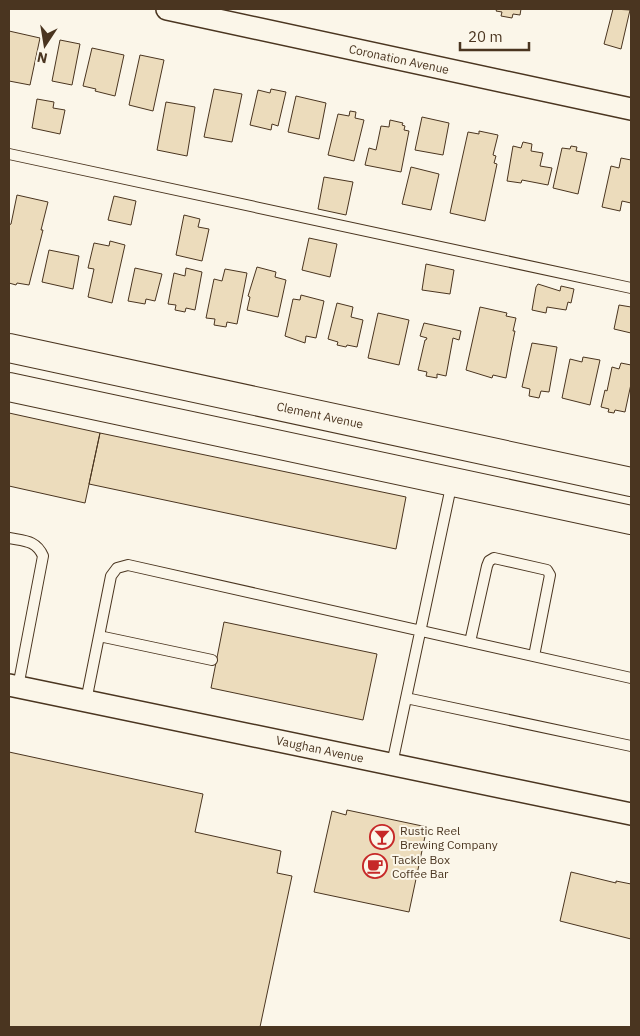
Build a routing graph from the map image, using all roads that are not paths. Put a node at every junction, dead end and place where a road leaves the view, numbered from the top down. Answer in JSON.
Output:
{"nodes":[{"id":1,"x":167,"y":9,"type":"edge"},
{"id":2,"x":631,"y":109,"type":"edge"},
{"id":3,"x":9,"y":154,"type":"edge"},
{"id":4,"x":631,"y":288,"type":"edge"},
{"id":5,"x":9,"y":348,"type":"edge"},
{"id":6,"x":9,"y":387,"type":"edge"},
{"id":7,"x":452,"y":482,"type":"junction"},
{"id":8,"x":631,"y":482,"type":"edge"},
{"id":9,"x":631,"y":520,"type":"edge"},
{"id":10,"x":9,"y":538,"type":"edge"},
{"id":11,"x":421,"y":631,"type":"junction"},
{"id":12,"x":99,"y":636,"type":"junction"},
{"id":13,"x":470,"y":642,"type":"junction"},
{"id":14,"x":534,"y":656,"type":"junction"},
{"id":15,"x":212,"y":660,"type":"dead end"},
{"id":16,"x":631,"y":678,"type":"edge"},
{"id":17,"x":13,"y":686,"type":"edge"},
{"id":18,"x":406,"y":698,"type":"junction"},
{"id":19,"x":86,"y":701,"type":"junction"},
{"id":20,"x":631,"y":746,"type":"edge"},
{"id":21,"x":392,"y":764,"type":"junction"},
{"id":22,"x":631,"y":814,"type":"edge"}],
"edges":[{"from":1,"to":2,"type":"street","name":"Coronation Avenue"},
{"from":3,"to":4,"type":"lane"},
{"from":5,"to":8,"type":"main road","name":"Clement Avenue"},
{"from":6,"to":7,"type":"main road"},
{"from":7,"to":9,"type":"main road"},
{"from":7,"to":11,"type":"lane"},
{"from":10,"to":17,"type":"lane"},
{"from":11,"to":12,"type":"lane"},
{"from":11,"to":13,"type":"lane"},
{"from":11,"to":18,"type":"lane"},
{"from":12,"to":15,"type":"lane"},
{"from":12,"to":19,"type":"lane"},
{"from":13,"to":14,"type":"lane"},
{"from":13,"to":14,"type":"lane"},
{"from":14,"to":16,"type":"lane"},
{"from":17,"to":19,"type":"street","name":"Vaughan Avenue"},
{"from":18,"to":20,"type":"lane"},
{"from":18,"to":21,"type":"lane"},
{"from":19,"to":21,"type":"street","name":"Vaughan Avenue"},
{"from":21,"to":22,"type":"street","name":"Vaughan Avenue"}]}
